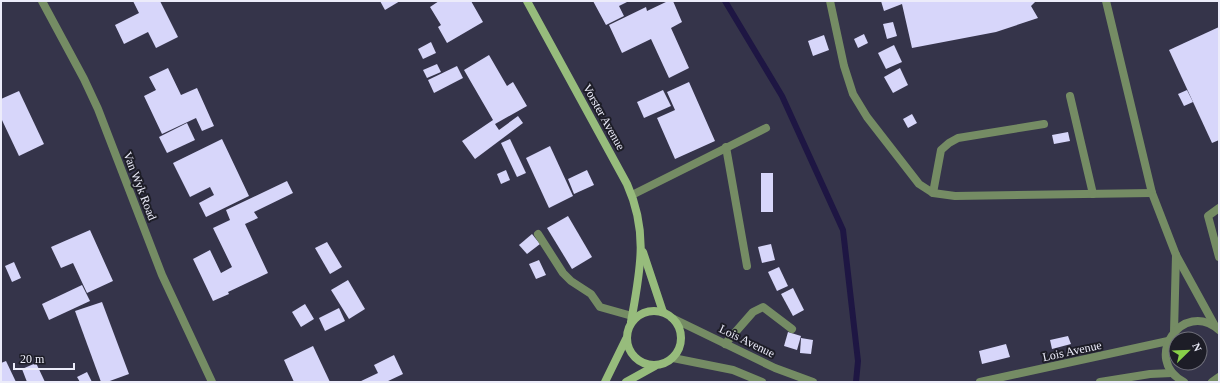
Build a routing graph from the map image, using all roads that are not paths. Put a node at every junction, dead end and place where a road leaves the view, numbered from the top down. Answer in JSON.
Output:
{"nodes":[{"id":1,"x":42,"y":1,"type":"edge"},
{"id":2,"x":527,"y":1,"type":"edge"},
{"id":3,"x":830,"y":1,"type":"edge"},
{"id":4,"x":1106,"y":1,"type":"edge"},
{"id":5,"x":1070,"y":96,"type":"dead end"},
{"id":6,"x":1044,"y":124,"type":"dead end"},
{"id":7,"x":766,"y":128,"type":"dead end"},
{"id":8,"x":726,"y":147,"type":"junction"},
{"id":9,"x":933,"y":193,"type":"junction"},
{"id":10,"x":1093,"y":194,"type":"junction"},
{"id":11,"x":1152,"y":194,"type":"junction"},
{"id":12,"x":632,"y":195,"type":"junction"},
{"id":13,"x":1219,"y":208,"type":"edge"},
{"id":14,"x":538,"y":234,"type":"dead end"},
{"id":15,"x":642,"y":252,"type":"junction"},
{"id":16,"x":1176,"y":255,"type":"junction"},
{"id":17,"x":1219,"y":257,"type":"edge"},
{"id":18,"x":747,"y":266,"type":"dead end"},
{"id":19,"x":663,"y":312,"type":"junction"},
{"id":20,"x":672,"y":318,"type":"junction"},
{"id":21,"x":632,"y":319,"type":"junction"},
{"id":22,"x":1217,"y":328,"type":"edge"},
{"id":23,"x":792,"y":329,"type":"dead end"},
{"id":24,"x":1174,"y":331,"type":"edge"},
{"id":25,"x":1175,"y":331,"type":"edge"},
{"id":26,"x":626,"y":339,"type":"junction"},
{"id":27,"x":1168,"y":341,"type":"joint"},
{"id":28,"x":725,"y":344,"type":"junction"},
{"id":29,"x":673,"y":358,"type":"junction"},
{"id":30,"x":1168,"y":365,"type":"edge"},
{"id":31,"x":655,"y":366,"type":"junction"},
{"id":32,"x":1172,"y":373,"type":"joint"},
{"id":33,"x":212,"y":382,"type":"edge"},
{"id":34,"x":605,"y":382,"type":"edge"},
{"id":35,"x":626,"y":382,"type":"edge"},
{"id":36,"x":762,"y":382,"type":"edge"},
{"id":37,"x":813,"y":382,"type":"edge"},
{"id":38,"x":980,"y":382,"type":"edge"},
{"id":39,"x":1100,"y":382,"type":"edge"},
{"id":40,"x":1184,"y":382,"type":"edge"}],
"edges":[{"from":1,"to":33,"type":"street","name":"Van Wyk Road"},
{"from":2,"to":12,"type":"main road","name":"Vorster Avenue"},
{"from":3,"to":9,"type":"street"},
{"from":4,"to":11,"type":"street"},
{"from":5,"to":10,"type":"street"},
{"from":6,"to":9,"type":"street"},
{"from":7,"to":8,"type":"street"},
{"from":8,"to":12,"type":"street"},
{"from":8,"to":18,"type":"street"},
{"from":9,"to":10,"type":"street"},
{"from":10,"to":11,"type":"street"},
{"from":11,"to":16,"type":"street"},
{"from":12,"to":15,"type":"main road","name":"Vorster Avenue"},
{"from":13,"to":17,"type":"street"},
{"from":14,"to":21,"type":"street"},
{"from":15,"to":19,"type":"main road","name":"Vorster Avenue"},
{"from":15,"to":21,"type":"main road","name":"Vorster Avenue"},
{"from":16,"to":22,"type":"street"},
{"from":16,"to":24,"type":"street"},
{"from":19,"to":20,"type":"main road"},
{"from":19,"to":21,"type":"main road"},
{"from":20,"to":28,"type":"street","name":"Lois Avenue"},
{"from":20,"to":29,"type":"main road"},
{"from":21,"to":26,"type":"main road","name":"Vorster Avenue"},
{"from":22,"to":25,"type":"street"},
{"from":23,"to":28,"type":"street"},
{"from":26,"to":31,"type":"main road"},
{"from":26,"to":34,"type":"main road","name":"Vorster Avenue"},
{"from":27,"to":30,"type":"street"},
{"from":27,"to":38,"type":"street","name":"Lois Avenue"},
{"from":28,"to":37,"type":"street","name":"Lois Avenue"},
{"from":29,"to":31,"type":"main road"},
{"from":29,"to":36,"type":"street"},
{"from":31,"to":35,"type":"main road"},
{"from":32,"to":39,"type":"street"},
{"from":32,"to":40,"type":"street"}]}
